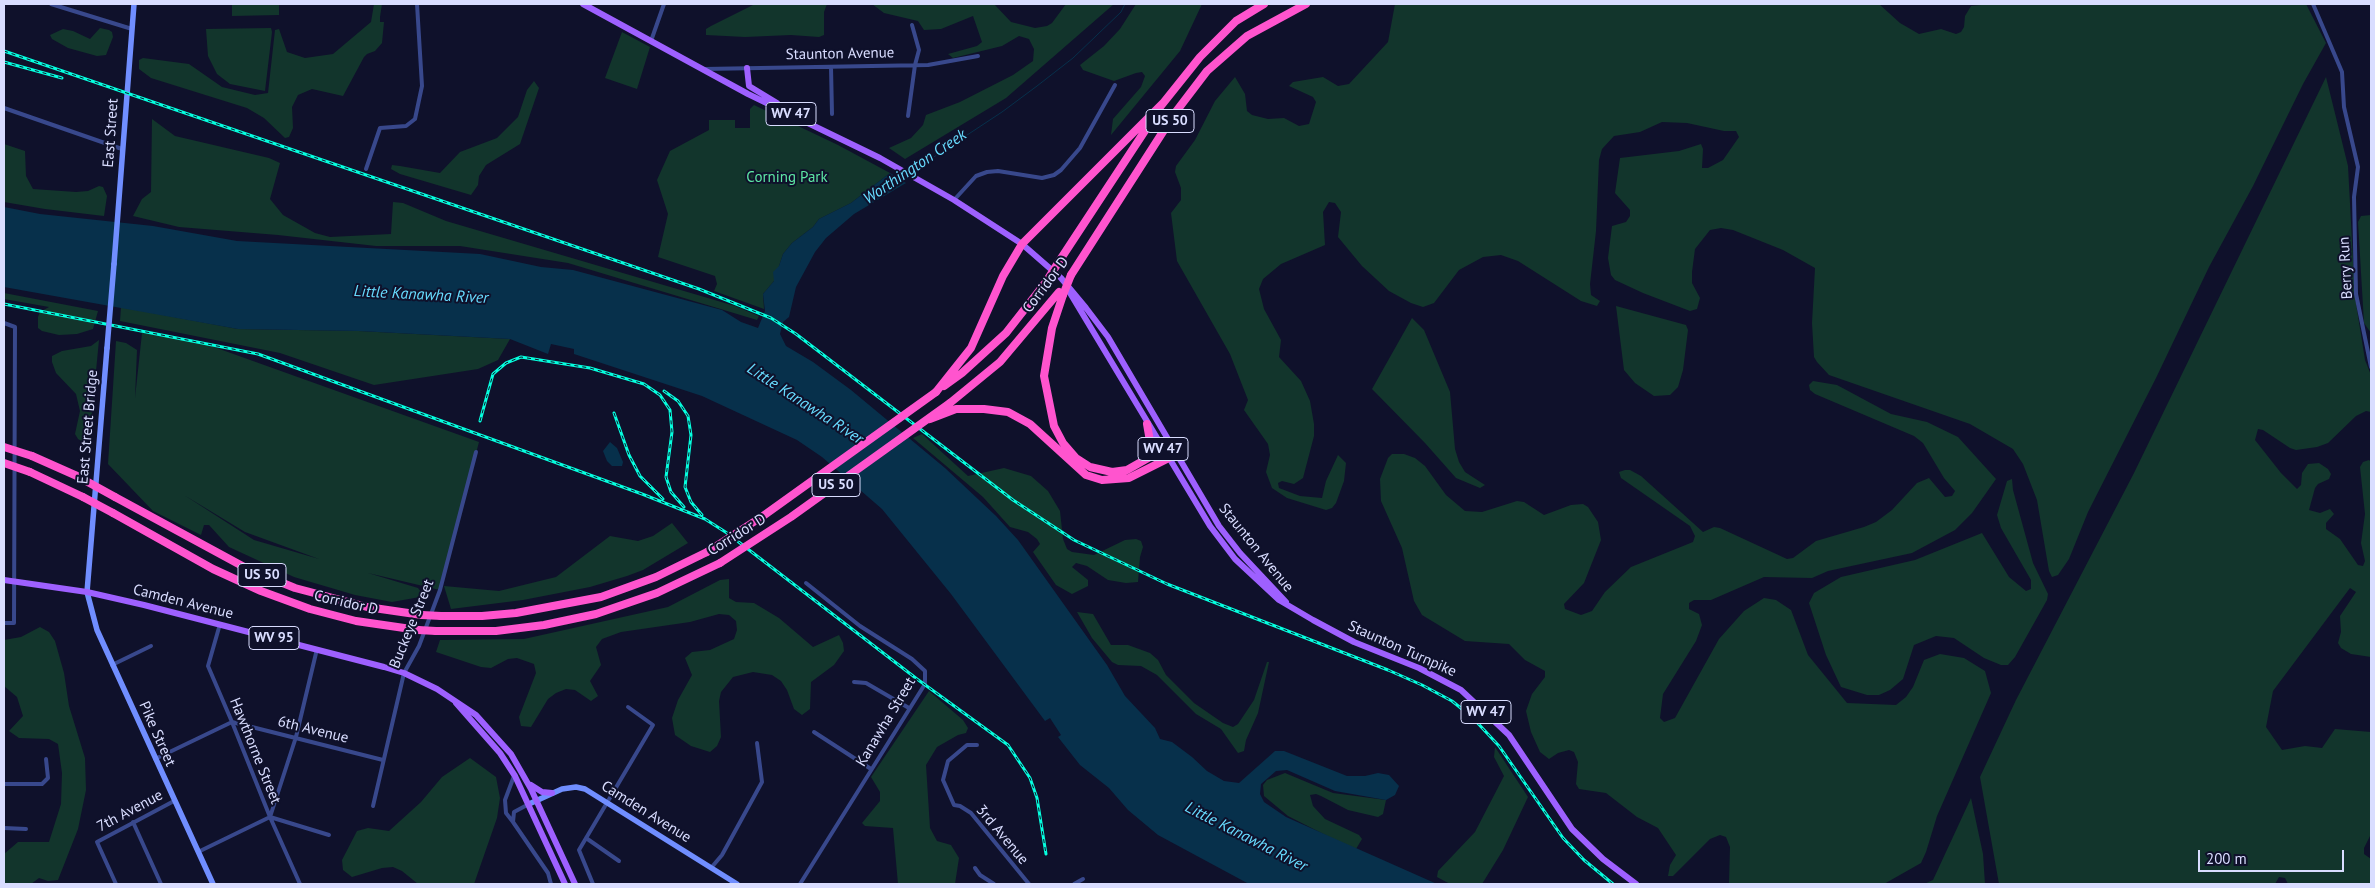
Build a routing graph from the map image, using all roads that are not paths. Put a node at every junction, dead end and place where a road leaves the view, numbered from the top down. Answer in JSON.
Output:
{"nodes":[{"id":1,"x":51,"y":4,"type":"edge"},
{"id":2,"x":134,"y":4,"type":"edge"},
{"id":3,"x":417,"y":4,"type":"edge"},
{"id":4,"x":583,"y":4,"type":"edge"},
{"id":5,"x":664,"y":4,"type":"edge"},
{"id":6,"x":1264,"y":4,"type":"edge"},
{"id":7,"x":1306,"y":4,"type":"edge"},
{"id":8,"x":2313,"y":4,"type":"edge"},
{"id":9,"x":912,"y":25,"type":"dead end"},
{"id":10,"x":132,"y":29,"type":"junction"},
{"id":11,"x":651,"y":41,"type":"junction"},
{"id":12,"x":978,"y":56,"type":"dead end"},
{"id":13,"x":915,"y":65,"type":"junction"},
{"id":14,"x":831,"y":67,"type":"junction"},
{"id":15,"x":747,"y":68,"type":"junction"},
{"id":16,"x":702,"y":69,"type":"junction"},
{"id":17,"x":747,"y":78,"type":"junction"},
{"id":18,"x":1115,"y":85,"type":"dead end"},
{"id":19,"x":740,"y":89,"type":"junction"},
{"id":20,"x":1163,"y":103,"type":"junction"},
{"id":21,"x":4,"y":108,"type":"edge"},
{"id":22,"x":832,"y":114,"type":"dead end"},
{"id":23,"x":908,"y":116,"type":"dead end"},
{"id":24,"x":796,"y":117,"type":"junction"},
{"id":25,"x":122,"y":149,"type":"junction"},
{"id":26,"x":366,"y":168,"type":"dead end"},
{"id":27,"x":954,"y":200,"type":"junction"},
{"id":28,"x":1022,"y":244,"type":"junction"},
{"id":29,"x":114,"y":264,"type":"joint"},
{"id":30,"x":1060,"y":278,"type":"junction"},
{"id":31,"x":1061,"y":294,"type":"junction"},
{"id":32,"x":4,"y":323,"type":"edge"},
{"id":33,"x":2371,"y":367,"type":"edge"},
{"id":34,"x":936,"y":392,"type":"junction"},
{"id":35,"x":927,"y":420,"type":"junction"},
{"id":36,"x":1148,"y":424,"type":"junction"},
{"id":37,"x":1171,"y":445,"type":"junction"},
{"id":38,"x":4,"y":447,"type":"edge"},
{"id":39,"x":1163,"y":450,"type":"junction"},
{"id":40,"x":476,"y":452,"type":"dead end"},
{"id":41,"x":1177,"y":454,"type":"junction"},
{"id":42,"x":1168,"y":459,"type":"junction"},
{"id":43,"x":4,"y":463,"type":"edge"},
{"id":44,"x":1135,"y":466,"type":"junction"},
{"id":45,"x":4,"y":580,"type":"edge"},
{"id":46,"x":13,"y":580,"type":"junction"},
{"id":47,"x":806,"y":583,"type":"dead end"},
{"id":48,"x":87,"y":592,"type":"junction"},
{"id":49,"x":1286,"y":602,"type":"junction"},
{"id":50,"x":4,"y":623,"type":"edge"},
{"id":51,"x":220,"y":624,"type":"junction"},
{"id":52,"x":151,"y":646,"type":"dead end"},
{"id":53,"x":317,"y":650,"type":"junction"},
{"id":54,"x":112,"y":665,"type":"junction"},
{"id":55,"x":404,"y":673,"type":"junction"},
{"id":56,"x":854,"y":682,"type":"dead end"},
{"id":57,"x":455,"y":702,"type":"junction"},
{"id":58,"x":628,"y":707,"type":"dead end"},
{"id":59,"x":909,"y":708,"type":"junction"},
{"id":60,"x":232,"y":722,"type":"junction"},
{"id":61,"x":814,"y":732,"type":"dead end"},
{"id":62,"x":296,"y":737,"type":"junction"},
{"id":63,"x":757,"y":743,"type":"dead end"},
{"id":64,"x":977,"y":745,"type":"dead end"},
{"id":65,"x":46,"y":758,"type":"dead end"},
{"id":66,"x":155,"y":758,"type":"junction"},
{"id":67,"x":383,"y":760,"type":"junction"},
{"id":68,"x":871,"y":769,"type":"junction"},
{"id":69,"x":515,"y":776,"type":"junction"},
{"id":70,"x":4,"y":784,"type":"edge"},
{"id":71,"x":529,"y":784,"type":"junction"},
{"id":72,"x":552,"y":793,"type":"junction"},
{"id":73,"x":537,"y":800,"type":"junction"},
{"id":74,"x":174,"y":801,"type":"junction"},
{"id":75,"x":608,"y":803,"type":"junction"},
{"id":76,"x":528,"y":804,"type":"junction"},
{"id":77,"x":373,"y":806,"type":"dead end"},
{"id":78,"x":270,"y":818,"type":"junction"},
{"id":79,"x":133,"y":822,"type":"junction"},
{"id":80,"x":513,"y":822,"type":"junction"},
{"id":81,"x":4,"y":828,"type":"edge"},
{"id":82,"x":26,"y":829,"type":"dead end"},
{"id":83,"x":329,"y":835,"type":"dead end"},
{"id":84,"x":586,"y":838,"type":"junction"},
{"id":85,"x":198,"y":852,"type":"junction"},
{"id":86,"x":619,"y":861,"type":"dead end"},
{"id":87,"x":711,"y":868,"type":"junction"},
{"id":88,"x":975,"y":868,"type":"dead end"},
{"id":89,"x":1083,"y":878,"type":"dead end"},
{"id":90,"x":116,"y":884,"type":"edge"},
{"id":91,"x":161,"y":884,"type":"edge"},
{"id":92,"x":212,"y":884,"type":"edge"},
{"id":93,"x":300,"y":884,"type":"edge"},
{"id":94,"x":550,"y":884,"type":"edge"},
{"id":95,"x":565,"y":884,"type":"edge"},
{"id":96,"x":575,"y":884,"type":"edge"},
{"id":97,"x":593,"y":884,"type":"edge"},
{"id":98,"x":737,"y":884,"type":"edge"},
{"id":99,"x":800,"y":884,"type":"edge"},
{"id":100,"x":994,"y":884,"type":"edge"},
{"id":101,"x":1029,"y":884,"type":"edge"},
{"id":102,"x":1074,"y":884,"type":"edge"},
{"id":103,"x":1636,"y":884,"type":"edge"}],
"edges":[{"from":1,"to":10,"type":"street"},
{"from":2,"to":10,"type":"main road","name":"East Street"},
{"from":3,"to":26,"type":"street"},
{"from":4,"to":11,"type":"main road","name":"Staunton Avenue","number":"WV 47"},
{"from":5,"to":11,"type":"street"},
{"from":6,"to":20,"type":"highway","name":"Corridor D","number":"US 50"},
{"from":7,"to":31,"type":"highway","name":"Corridor D","number":"US 50","bridge":true},
{"from":8,"to":33,"type":"street","name":"Berry Run"},
{"from":9,"to":13,"type":"street"},
{"from":10,"to":25,"type":"main road","name":"East Street"},
{"from":11,"to":16,"type":"main road","name":"Staunton Avenue","number":"WV 47"},
{"from":12,"to":13,"type":"street","name":"Staunton Avenue"},
{"from":13,"to":14,"type":"street","name":"Staunton Avenue"},
{"from":13,"to":23,"type":"street"},
{"from":14,"to":15,"type":"street","name":"Staunton Avenue"},
{"from":14,"to":22,"type":"street"},
{"from":15,"to":16,"type":"street","name":"Staunton Avenue"},
{"from":15,"to":17,"type":"main road"},
{"from":16,"to":19,"type":"main road","name":"Staunton Avenue","number":"WV 47"},
{"from":17,"to":19,"type":"main road"},
{"from":17,"to":24,"type":"main road"},
{"from":18,"to":27,"type":"street"},
{"from":19,"to":24,"type":"main road","name":"Staunton Avenue","number":"WV 47"},
{"from":20,"to":28,"type":"highway"},
{"from":20,"to":34,"type":"highway","name":"Corridor D","number":"US 50","bridge":true},
{"from":21,"to":25,"type":"street"},
{"from":24,"to":27,"type":"main road","name":"Staunton Avenue","number":"WV 47"},
{"from":25,"to":29,"type":"main road","name":"East Street"},
{"from":27,"to":28,"type":"main road","name":"Staunton Avenue","number":"WV 47"},
{"from":28,"to":30,"type":"main road","name":"Staunton Avenue","number":"WV 47"},
{"from":28,"to":34,"type":"highway"},
{"from":29,"to":48,"type":"main road","name":"East Street Bridge","bridge":true},
{"from":30,"to":36,"type":"main road","name":"Staunton Avenue","number":"WV 47"},
{"from":30,"to":37,"type":"main road","name":"Staunton Avenue","number":"WV 47"},
{"from":31,"to":35,"type":"highway","name":"Corridor D","number":"US 50","bridge":true},
{"from":31,"to":44,"type":"highway"},
{"from":32,"to":46,"type":"street"},
{"from":34,"to":38,"type":"highway","name":"Corridor D","number":"US 50","bridge":true},
{"from":35,"to":42,"type":"highway","bridge":true},
{"from":35,"to":43,"type":"highway","name":"Corridor D","number":"US 50","bridge":true},
{"from":36,"to":39,"type":"main road","name":"Staunton Avenue","number":"WV 47"},
{"from":36,"to":44,"type":"highway"},
{"from":37,"to":39,"type":"highway"},
{"from":37,"to":41,"type":"main road","name":"Staunton Avenue","number":"WV 47"},
{"from":39,"to":42,"type":"main road","name":"Staunton Avenue","number":"WV 47"},
{"from":39,"to":44,"type":"highway"},
{"from":40,"to":55,"type":"street","name":"Buckeye Street"},
{"from":41,"to":42,"type":"highway"},
{"from":41,"to":49,"type":"main road","name":"Staunton Avenue","number":"WV 47"},
{"from":42,"to":49,"type":"main road","name":"Staunton Avenue","number":"WV 47"},
{"from":45,"to":46,"type":"main road","name":"Camden Avenue","number":"WV 95"},
{"from":46,"to":48,"type":"main road","name":"Camden Avenue","number":"WV 95"},
{"from":46,"to":50,"type":"street"},
{"from":47,"to":59,"type":"street","name":"Kanawha Street"},
{"from":48,"to":51,"type":"main road","name":"Camden Avenue","number":"WV 95"},
{"from":48,"to":54,"type":"main road","name":"Pike Street"},
{"from":49,"to":103,"type":"main road","name":"Staunton Turnpike","number":"WV 47"},
{"from":51,"to":53,"type":"main road","name":"Camden Avenue","number":"WV 95"},
{"from":51,"to":60,"type":"street","name":"Hawthorne Street"},
{"from":52,"to":54,"type":"street"},
{"from":53,"to":55,"type":"main road","name":"Camden Avenue","number":"WV 95"},
{"from":53,"to":62,"type":"street"},
{"from":54,"to":66,"type":"main road","name":"Pike Street"},
{"from":55,"to":57,"type":"main road","name":"Camden Avenue","number":"WV 95"},
{"from":55,"to":67,"type":"street","name":"Buckeye Street"},
{"from":56,"to":59,"type":"street"},
{"from":57,"to":69,"type":"main road","name":"Camden Avenue","number":"WV 95"},
{"from":57,"to":71,"type":"main road","name":"Camden Avenue","number":"WV 95"},
{"from":58,"to":75,"type":"street"},
{"from":59,"to":68,"type":"street","name":"Kanawha Street"},
{"from":60,"to":62,"type":"street","name":"6th Avenue"},
{"from":60,"to":66,"type":"street"},
{"from":60,"to":78,"type":"street","name":"Hawthorne Street"},
{"from":61,"to":68,"type":"street"},
{"from":62,"to":67,"type":"street","name":"6th Avenue"},
{"from":62,"to":78,"type":"street"},
{"from":63,"to":87,"type":"street"},
{"from":64,"to":101,"type":"street","name":"3rd Avenue"},
{"from":65,"to":70,"type":"street"},
{"from":66,"to":74,"type":"main road","name":"Pike Street"},
{"from":67,"to":77,"type":"street","name":"Buckeye Street"},
{"from":68,"to":99,"type":"street","name":"Kanawha Street"},
{"from":69,"to":76,"type":"main road","name":"Camden Avenue","number":"WV 95"},
{"from":69,"to":80,"type":"street"},
{"from":71,"to":72,"type":"main road"},
{"from":71,"to":73,"type":"main road","name":"Camden Avenue","number":"WV 95"},
{"from":72,"to":73,"type":"main road","name":"Camden Avenue"},
{"from":72,"to":75,"type":"main road","name":"Camden Avenue"},
{"from":73,"to":76,"type":"main road","name":"Camden Avenue"},
{"from":73,"to":96,"type":"main road","number":"WV 95"},
{"from":74,"to":79,"type":"street","name":"7th Avenue"},
{"from":74,"to":85,"type":"main road","name":"Pike Street"},
{"from":75,"to":84,"type":"street"},
{"from":75,"to":87,"type":"main road","name":"Camden Avenue"},
{"from":76,"to":80,"type":"street"},
{"from":76,"to":95,"type":"main road","number":"WV 95"},
{"from":78,"to":83,"type":"street"},
{"from":78,"to":85,"type":"street"},
{"from":78,"to":93,"type":"street","name":"Hawthorne Street"},
{"from":79,"to":90,"type":"street","name":"7th Avenue"},
{"from":79,"to":91,"type":"street"},
{"from":80,"to":94,"type":"street"},
{"from":81,"to":82,"type":"street"},
{"from":84,"to":86,"type":"street"},
{"from":84,"to":97,"type":"street"},
{"from":85,"to":92,"type":"main road","name":"Pike Street"},
{"from":87,"to":98,"type":"main road","name":"Camden Avenue"},
{"from":88,"to":100,"type":"street"},
{"from":89,"to":102,"type":"street"}]}
